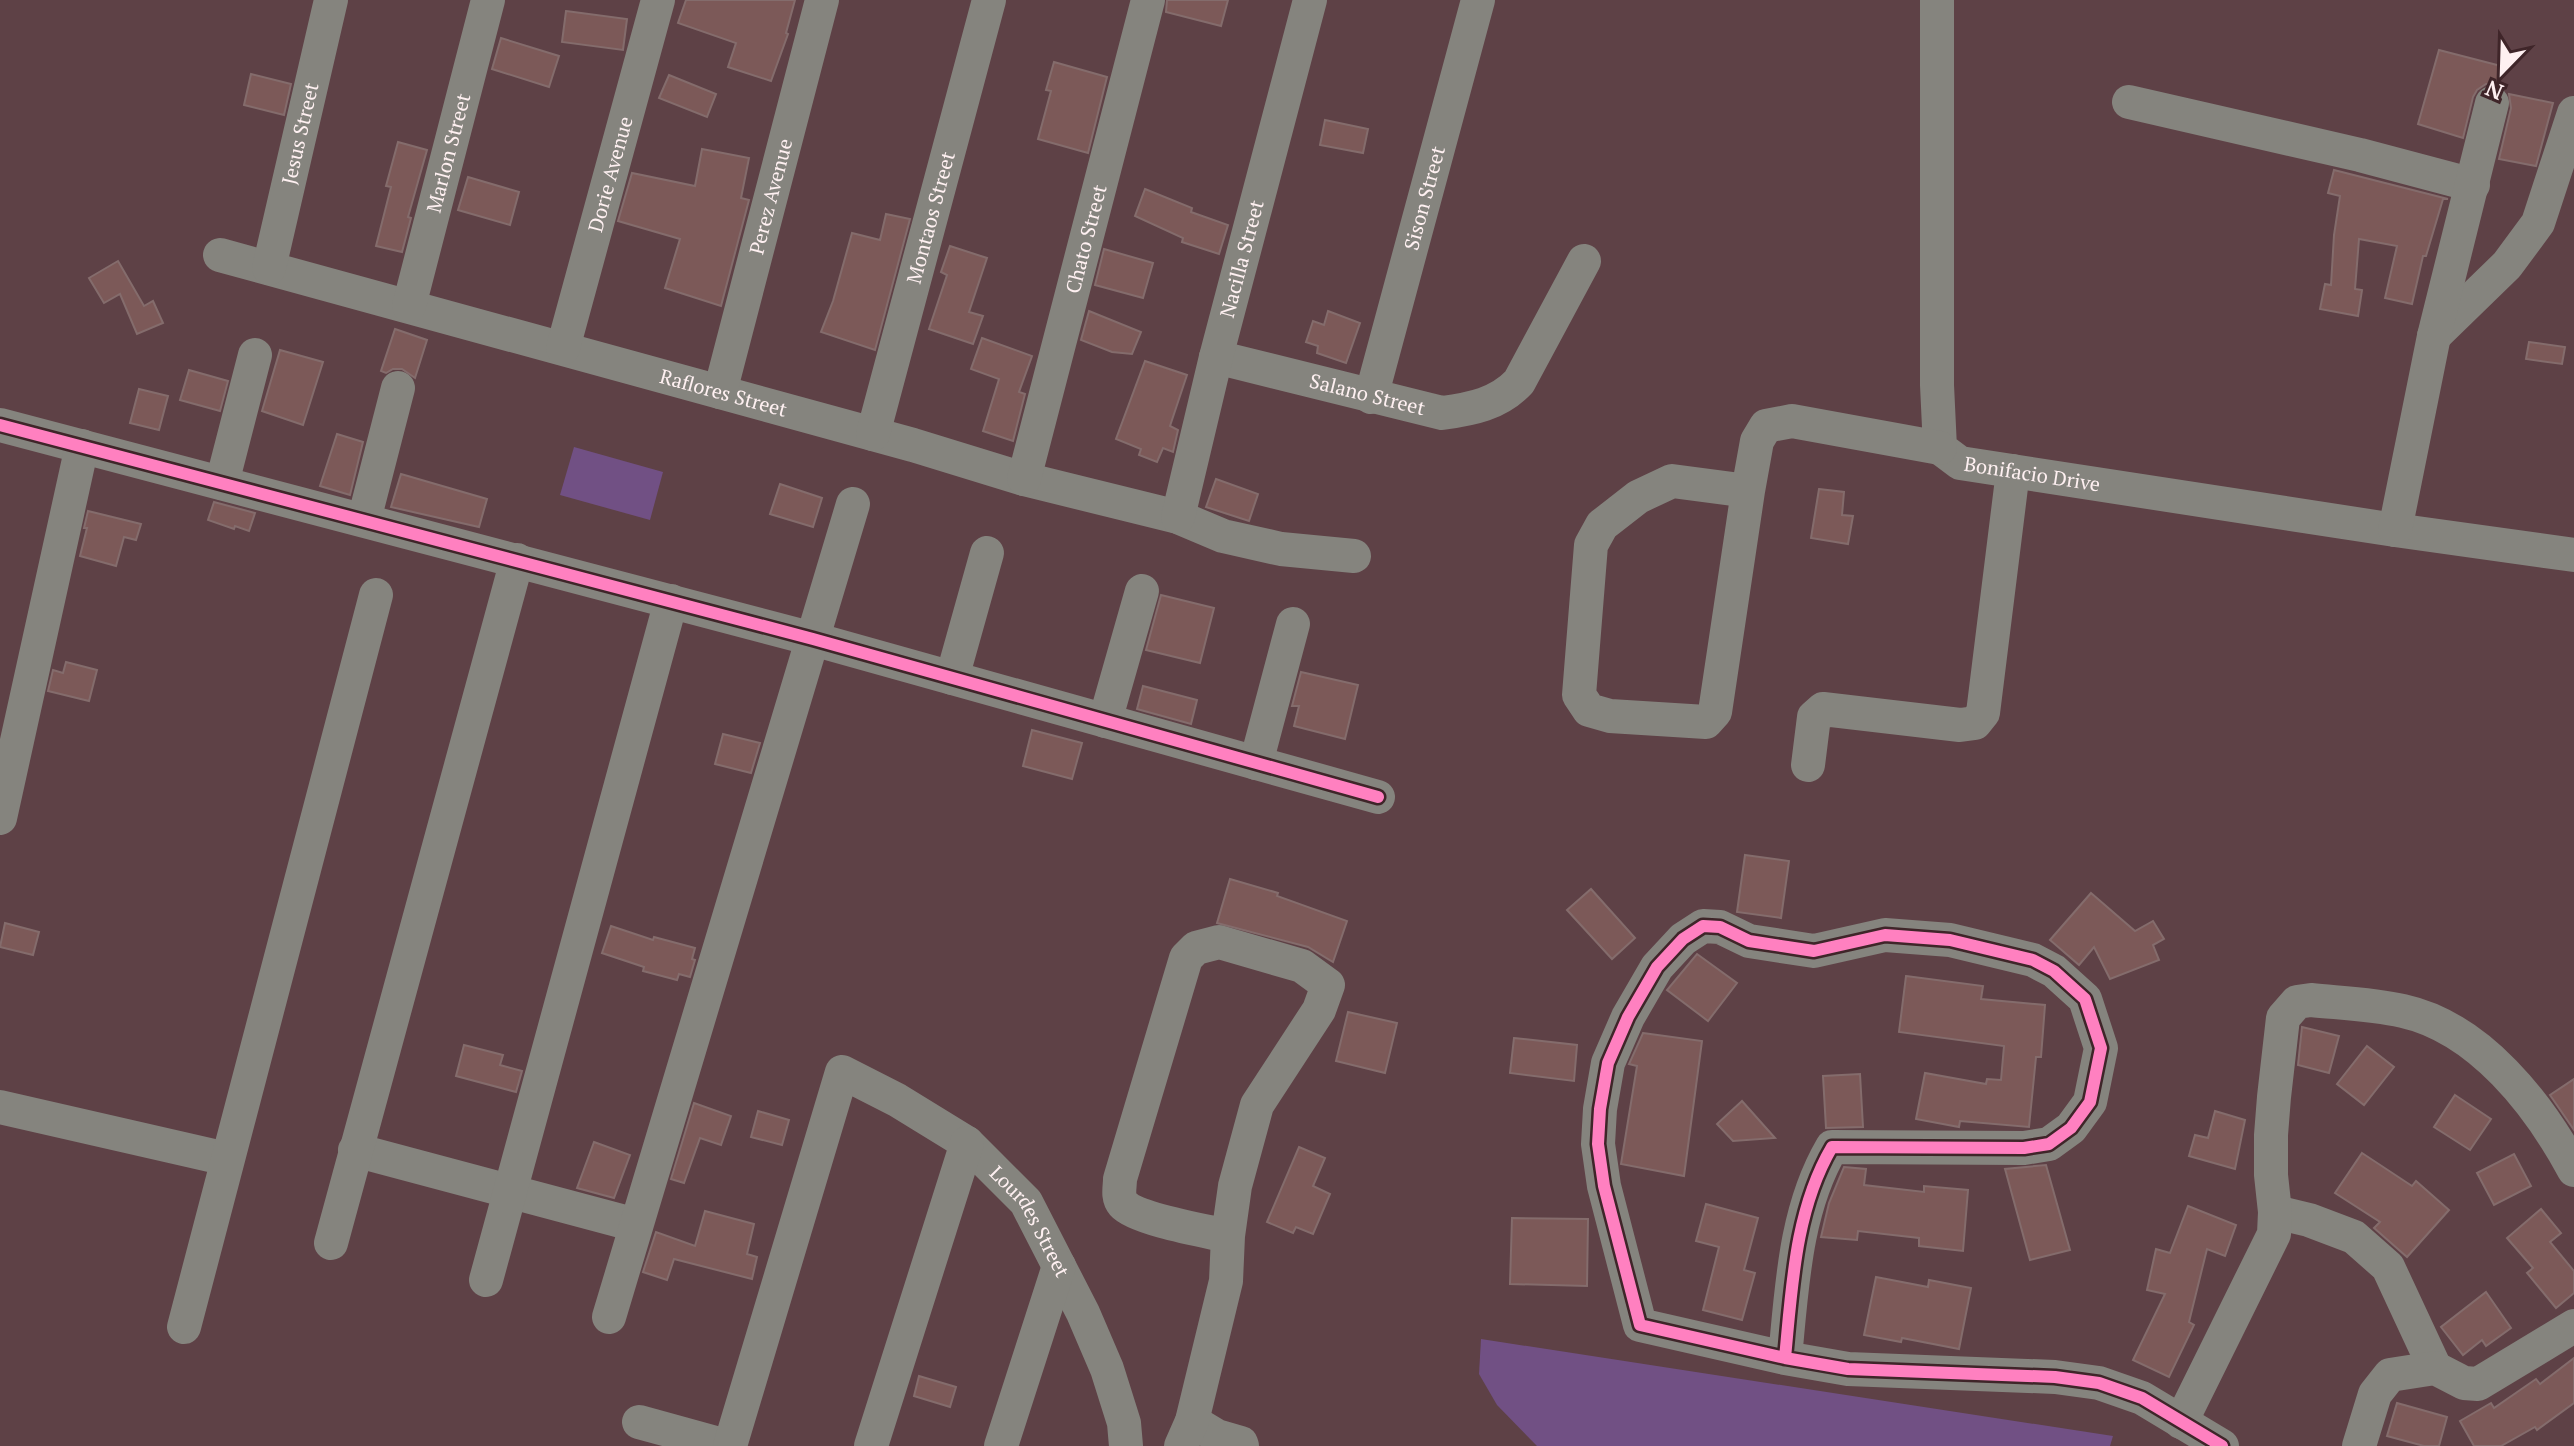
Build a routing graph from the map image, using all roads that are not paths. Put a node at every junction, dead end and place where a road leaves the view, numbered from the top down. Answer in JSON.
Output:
{"nodes":[{"id":1,"x":331,"y":0,"type":"edge"},
{"id":2,"x":488,"y":0,"type":"edge"},
{"id":3,"x":658,"y":0,"type":"edge"},
{"id":4,"x":822,"y":0,"type":"edge"},
{"id":5,"x":989,"y":0,"type":"edge"},
{"id":6,"x":1148,"y":0,"type":"edge"},
{"id":7,"x":1310,"y":0,"type":"edge"},
{"id":8,"x":1478,"y":0,"type":"edge"},
{"id":9,"x":1937,"y":0,"type":"edge"},
{"id":10,"x":2129,"y":102,"type":"dead end"},
{"id":11,"x":2492,"y":103,"type":"dead end"},
{"id":12,"x":2574,"y":113,"type":"edge"},
{"id":13,"x":2473,"y":185,"type":"junction"},
{"id":14,"x":220,"y":255,"type":"dead end"},
{"id":15,"x":1584,"y":261,"type":"dead end"},
{"id":16,"x":269,"y":268,"type":"junction"},
{"id":17,"x":409,"y":306,"type":"junction"},
{"id":18,"x":2434,"y":336,"type":"junction"},
{"id":19,"x":563,"y":348,"type":"junction"},
{"id":20,"x":255,"y":355,"type":"dead end"},
{"id":21,"x":1216,"y":357,"type":"junction"},
{"id":22,"x":398,"y":388,"type":"dead end"},
{"id":23,"x":720,"y":392,"type":"junction"},
{"id":24,"x":1371,"y":397,"type":"junction"},
{"id":25,"x":0,"y":425,"type":"edge"},
{"id":26,"x":873,"y":434,"type":"junction"},
{"id":27,"x":82,"y":446,"type":"junction"},
{"id":28,"x":1940,"y":448,"type":"junction"},
{"id":29,"x":2013,"y":471,"type":"junction"},
{"id":30,"x":1024,"y":479,"type":"junction"},
{"id":31,"x":222,"y":483,"type":"junction"},
{"id":32,"x":1748,"y":491,"type":"junction"},
{"id":33,"x":853,"y":504,"type":"dead end"},
{"id":34,"x":1178,"y":517,"type":"junction"},
{"id":35,"x":364,"y":520,"type":"junction"},
{"id":36,"x":2395,"y":530,"type":"junction"},
{"id":37,"x":987,"y":553,"type":"dead end"},
{"id":38,"x":2574,"y":555,"type":"edge"},
{"id":39,"x":1354,"y":556,"type":"dead end"},
{"id":40,"x":517,"y":560,"type":"junction"},
{"id":41,"x":1142,"y":591,"type":"dead end"},
{"id":42,"x":376,"y":595,"type":"dead end"},
{"id":43,"x":671,"y":601,"type":"junction"},
{"id":44,"x":1293,"y":624,"type":"dead end"},
{"id":45,"x":813,"y":639,"type":"junction"},
{"id":46,"x":952,"y":678,"type":"junction"},
{"id":47,"x":1105,"y":721,"type":"junction"},
{"id":48,"x":1256,"y":763,"type":"junction"},
{"id":49,"x":1808,"y":765,"type":"dead end"},
{"id":50,"x":1378,"y":797,"type":"dead end"},
{"id":51,"x":0,"y":818,"type":"edge"},
{"id":52,"x":0,"y":1107,"type":"edge"},
{"id":53,"x":967,"y":1143,"type":"junction"},
{"id":54,"x":355,"y":1150,"type":"junction"},
{"id":55,"x":227,"y":1159,"type":"junction"},
{"id":56,"x":2574,"y":1170,"type":"edge"},
{"id":57,"x":510,"y":1192,"type":"junction"},
{"id":58,"x":2275,"y":1212,"type":"junction"},
{"id":59,"x":636,"y":1225,"type":"junction"},
{"id":60,"x":1228,"y":1236,"type":"junction"},
{"id":61,"x":331,"y":1243,"type":"dead end"},
{"id":62,"x":1059,"y":1266,"type":"junction"},
{"id":63,"x":486,"y":1280,"type":"dead end"},
{"id":64,"x":609,"y":1317,"type":"dead end"},
{"id":65,"x":2574,"y":1326,"type":"edge"},
{"id":66,"x":184,"y":1327,"type":"dead end"},
{"id":67,"x":1785,"y":1358,"type":"junction"},
{"id":68,"x":2435,"y":1368,"type":"junction"},
{"id":69,"x":639,"y":1422,"type":"dead end"},
{"id":70,"x":2181,"y":1422,"type":"junction"},
{"id":71,"x":1187,"y":1434,"type":"edge"},
{"id":72,"x":728,"y":1446,"type":"edge"},
{"id":73,"x":871,"y":1446,"type":"edge"},
{"id":74,"x":1001,"y":1446,"type":"edge"},
{"id":75,"x":1126,"y":1446,"type":"edge"},
{"id":76,"x":1242,"y":1446,"type":"edge"},
{"id":77,"x":2222,"y":1446,"type":"edge"},
{"id":78,"x":2359,"y":1446,"type":"edge"}],
"edges":[{"from":1,"to":16,"type":"street","name":"Jesus Street"},
{"from":2,"to":17,"type":"street","name":"Marlon Street"},
{"from":3,"to":19,"type":"street","name":"Dorie Avenue"},
{"from":4,"to":23,"type":"street","name":"Perez Avenue"},
{"from":5,"to":26,"type":"street","name":"Montaos Street"},
{"from":6,"to":30,"type":"street","name":"Chato Street"},
{"from":7,"to":21,"type":"street","name":"Nacilla Street"},
{"from":8,"to":24,"type":"street","name":"Sison Street"},
{"from":9,"to":28,"type":"street","name":"Bonifacio Drive"},
{"from":10,"to":13,"type":"street"},
{"from":11,"to":13,"type":"street"},
{"from":12,"to":18,"type":"street"},
{"from":13,"to":18,"type":"street"},
{"from":14,"to":16,"type":"street","name":"Raflores Street"},
{"from":15,"to":24,"type":"street","name":"Salano Street"},
{"from":16,"to":17,"type":"street","name":"Raflores Street"},
{"from":17,"to":19,"type":"street","name":"Raflores Street"},
{"from":18,"to":36,"type":"street"},
{"from":19,"to":23,"type":"street","name":"Raflores Street"},
{"from":20,"to":31,"type":"street"},
{"from":21,"to":24,"type":"street","name":"Salano Street"},
{"from":21,"to":34,"type":"street","name":"Nacilla Street"},
{"from":22,"to":35,"type":"street"},
{"from":23,"to":26,"type":"street","name":"Raflores Street"},
{"from":25,"to":27,"type":"street"},
{"from":26,"to":30,"type":"street","name":"Raflores Street"},
{"from":27,"to":31,"type":"street"},
{"from":27,"to":51,"type":"street"},
{"from":28,"to":29,"type":"street","name":"Bonifacio Drive"},
{"from":28,"to":32,"type":"street"},
{"from":29,"to":36,"type":"street","name":"Bonifacio Drive"},
{"from":29,"to":49,"type":"street"},
{"from":30,"to":34,"type":"street","name":"Raflores Street"},
{"from":31,"to":35,"type":"street"},
{"from":32,"to":32,"type":"street"},
{"from":33,"to":45,"type":"street"},
{"from":34,"to":39,"type":"street","name":"Raflores Street"},
{"from":35,"to":40,"type":"street"},
{"from":36,"to":38,"type":"street","name":"Bonifacio Drive"},
{"from":37,"to":46,"type":"street"},
{"from":40,"to":43,"type":"street"},
{"from":40,"to":54,"type":"street"},
{"from":41,"to":47,"type":"street"},
{"from":42,"to":55,"type":"street"},
{"from":43,"to":45,"type":"street"},
{"from":43,"to":57,"type":"street"},
{"from":44,"to":48,"type":"street"},
{"from":45,"to":46,"type":"street"},
{"from":45,"to":59,"type":"street"},
{"from":46,"to":47,"type":"street"},
{"from":47,"to":48,"type":"street"},
{"from":48,"to":50,"type":"street"},
{"from":52,"to":55,"type":"street"},
{"from":53,"to":62,"type":"street","name":"Lourdes Street"},
{"from":53,"to":72,"type":"street","name":"Lourdes Street"},
{"from":53,"to":73,"type":"street"},
{"from":54,"to":57,"type":"street"},
{"from":54,"to":61,"type":"street"},
{"from":55,"to":66,"type":"street"},
{"from":56,"to":58,"type":"street"},
{"from":57,"to":59,"type":"street"},
{"from":57,"to":63,"type":"street"},
{"from":58,"to":68,"type":"street"},
{"from":58,"to":70,"type":"street"},
{"from":59,"to":64,"type":"street"},
{"from":60,"to":60,"type":"street"},
{"from":60,"to":71,"type":"street"},
{"from":62,"to":74,"type":"street"},
{"from":62,"to":75,"type":"street","name":"Lourdes Street"},
{"from":65,"to":68,"type":"street"},
{"from":67,"to":67,"type":"street"},
{"from":67,"to":70,"type":"street"},
{"from":68,"to":78,"type":"street"},
{"from":69,"to":72,"type":"street"},
{"from":70,"to":77,"type":"street"},
{"from":71,"to":76,"type":"street"}]}
